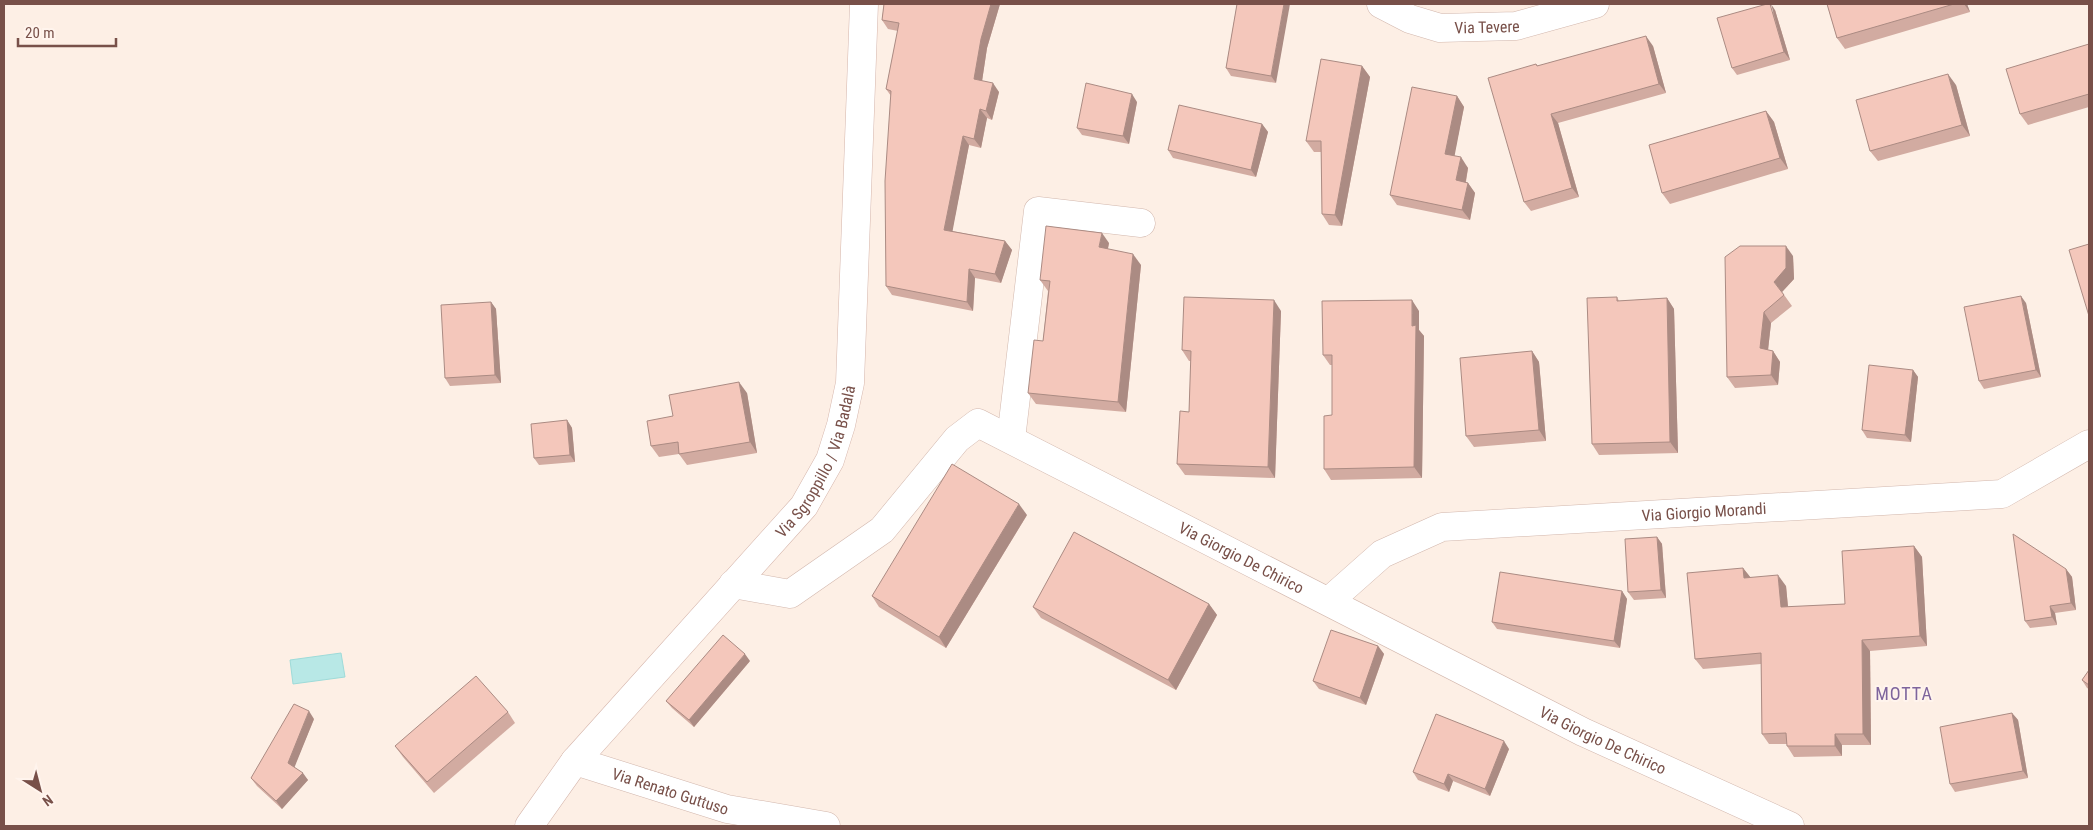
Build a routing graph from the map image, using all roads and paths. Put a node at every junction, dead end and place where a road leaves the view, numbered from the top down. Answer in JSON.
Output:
{"nodes":[{"id":1,"x":864,"y":4,"type":"edge"},
{"id":2,"x":1381,"y":4,"type":"edge"},
{"id":3,"x":1595,"y":4,"type":"edge"},
{"id":4,"x":1141,"y":223,"type":"dead end"},
{"id":5,"x":1011,"y":439,"type":"junction"},
{"id":6,"x":2089,"y":444,"type":"edge"},
{"id":7,"x":733,"y":584,"type":"junction"},
{"id":8,"x":1329,"y":601,"type":"junction"},
{"id":9,"x":575,"y":761,"type":"junction"},
{"id":10,"x":529,"y":826,"type":"edge"},
{"id":11,"x":826,"y":826,"type":"edge"},
{"id":12,"x":1790,"y":826,"type":"edge"}],
"edges":[{"from":1,"to":7,"type":"street","name":"Via Sgroppillo / Via Badalà"},
{"from":2,"to":3,"type":"street","name":"Via Tevere"},
{"from":4,"to":5,"type":"street"},
{"from":5,"to":7,"type":"street","name":"Via Giorgio De Chirico"},
{"from":5,"to":8,"type":"street","name":"Via Giorgio De Chirico"},
{"from":6,"to":8,"type":"street","name":"Via Giorgio Morandi"},
{"from":7,"to":9,"type":"street","name":"Via Sgroppillo / Via Badalà"},
{"from":8,"to":12,"type":"street","name":"Via Giorgio De Chirico"},
{"from":9,"to":10,"type":"street","name":"Via Sgroppillo / Via Badalà"},
{"from":9,"to":11,"type":"street","name":"Via Renato Guttuso"}]}
